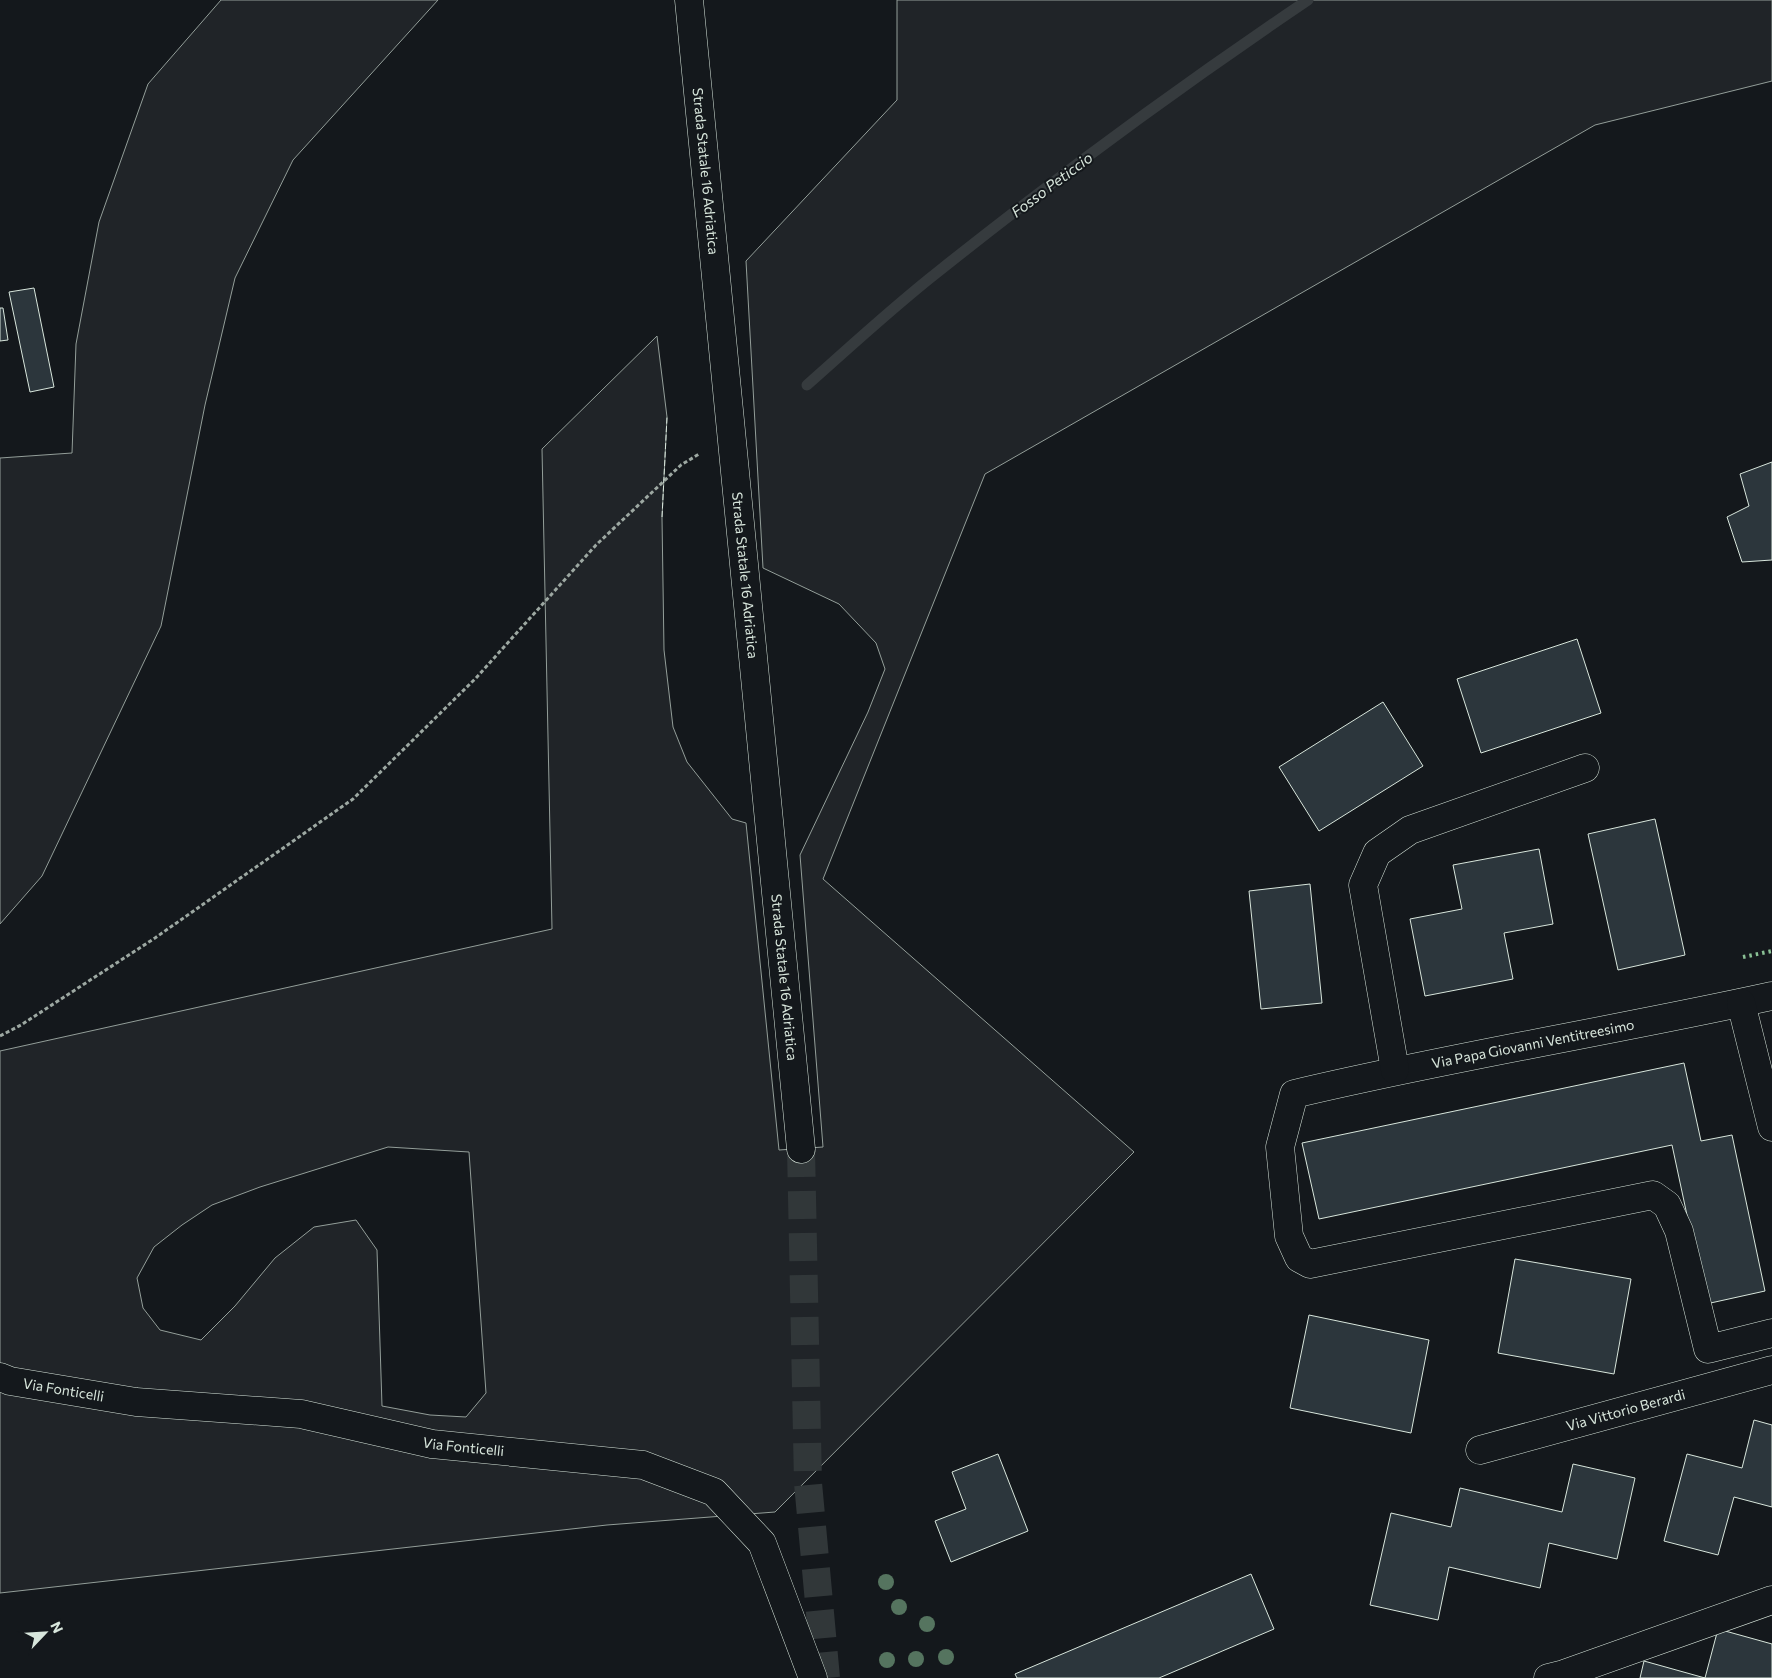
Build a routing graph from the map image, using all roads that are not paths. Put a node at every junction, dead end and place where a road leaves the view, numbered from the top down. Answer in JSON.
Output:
{"nodes":[{"id":1,"x":689,"y":0,"type":"edge"},
{"id":2,"x":1584,"y":768,"type":"dead end"},
{"id":3,"x":1772,"y":996,"type":"edge"},
{"id":4,"x":1741,"y":1003,"type":"junction"},
{"id":5,"x":1395,"y":1070,"type":"junction"},
{"id":6,"x":1772,"y":1127,"type":"edge"},
{"id":7,"x":801,"y":1149,"type":"tunnel mouth"},
{"id":8,"x":1772,"y":1333,"type":"edge"},
{"id":9,"x":1772,"y":1370,"type":"edge"},
{"id":10,"x":0,"y":1378,"type":"edge"},
{"id":11,"x":1480,"y":1450,"type":"dead end"},
{"id":12,"x":1772,"y":1600,"type":"edge"},
{"id":13,"x":813,"y":1678,"type":"edge"},
{"id":14,"x":1548,"y":1678,"type":"edge"}],
"edges":[{"from":1,"to":7,"type":"street","name":"Strada Statale 16 Adriatica"},
{"from":2,"to":5,"type":"street"},
{"from":3,"to":4,"type":"street","name":"Via Papa Giovanni Ventitreesimo"},
{"from":4,"to":5,"type":"street","name":"Via Papa Giovanni Ventitreesimo"},
{"from":4,"to":6,"type":"street"},
{"from":5,"to":8,"type":"street","name":"Via Papa Giovanni Ventitreesimo"},
{"from":9,"to":11,"type":"street","name":"Via Vittorio Berardi"},
{"from":10,"to":13,"type":"street","name":"Via Fonticelli"},
{"from":12,"to":14,"type":"street"}]}
